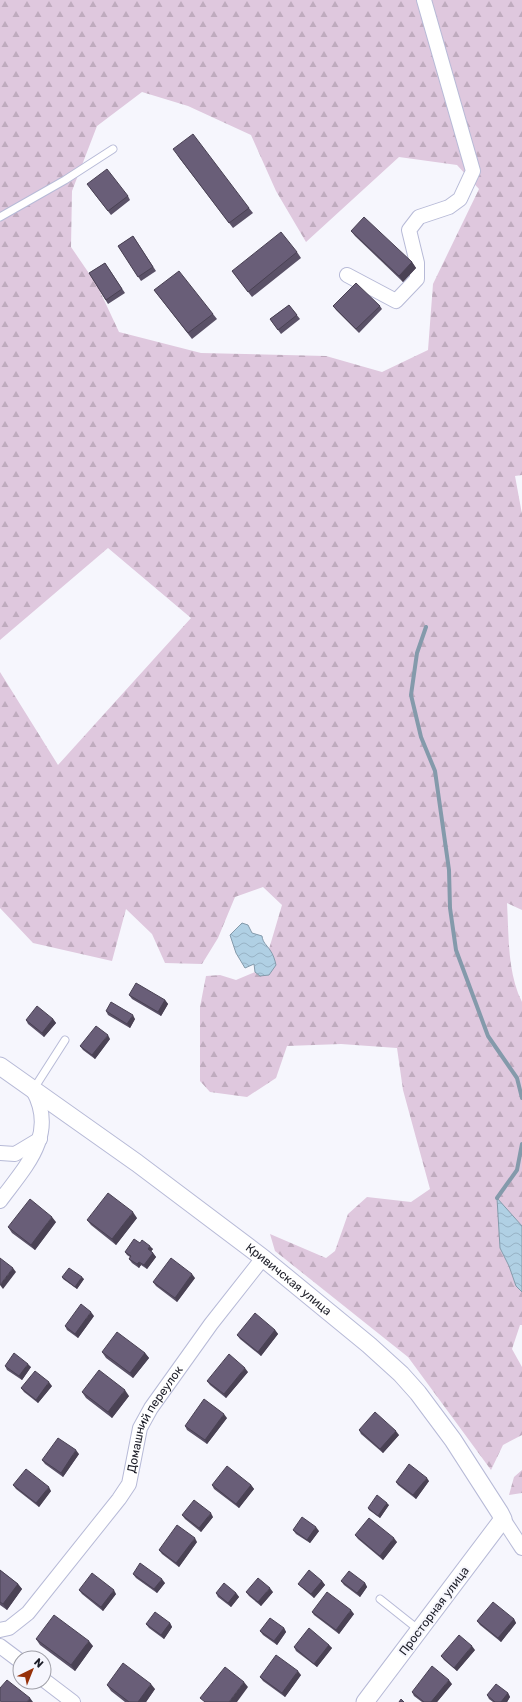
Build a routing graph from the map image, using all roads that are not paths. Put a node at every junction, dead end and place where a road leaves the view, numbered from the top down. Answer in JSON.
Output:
{"nodes":[{"id":1,"x":424,"y":0,"type":"edge"},
{"id":2,"x":113,"y":149,"type":"dead end"},
{"id":3,"x":0,"y":217,"type":"edge"},
{"id":4,"x":347,"y":275,"type":"dead end"},
{"id":5,"x":65,"y":1040,"type":"dead end"},
{"id":6,"x":0,"y":1066,"type":"edge"},
{"id":7,"x":33,"y":1090,"type":"junction"},
{"id":8,"x":40,"y":1139,"type":"junction"},
{"id":9,"x":0,"y":1153,"type":"edge"},
{"id":10,"x":0,"y":1202,"type":"edge"},
{"id":11,"x":263,"y":1258,"type":"junction"},
{"id":12,"x":503,"y":1519,"type":"junction"},
{"id":13,"x":522,"y":1548,"type":"edge"},
{"id":14,"x":380,"y":1600,"type":"dead end"},
{"id":15,"x":0,"y":1630,"type":"edge"},
{"id":16,"x":420,"y":1631,"type":"junction"},
{"id":17,"x":2,"y":1652,"type":"edge"},
{"id":18,"x":12,"y":1657,"type":"edge"},
{"id":19,"x":52,"y":1686,"type":"edge"},
{"id":20,"x":73,"y":1702,"type":"edge"},
{"id":21,"x":365,"y":1702,"type":"edge"}],
"edges":[{"from":1,"to":4,"type":"street"},
{"from":2,"to":3,"type":"lane"},
{"from":5,"to":7,"type":"lane"},
{"from":6,"to":7,"type":"street","name":"Кривичская улица"},
{"from":7,"to":8,"type":"street"},
{"from":7,"to":11,"type":"street","name":"Кривичская улица"},
{"from":8,"to":9,"type":"street"},
{"from":8,"to":10,"type":"street"},
{"from":11,"to":12,"type":"street","name":"Кривичская улица"},
{"from":11,"to":15,"type":"street","name":"Домашний переулок"},
{"from":12,"to":13,"type":"street","name":"Кривичская улица"},
{"from":12,"to":16,"type":"street","name":"Просторная улица"},
{"from":14,"to":16,"type":"lane"},
{"from":16,"to":21,"type":"street","name":"Просторная улица"},
{"from":17,"to":18,"type":"street"},
{"from":19,"to":20,"type":"street"}]}
